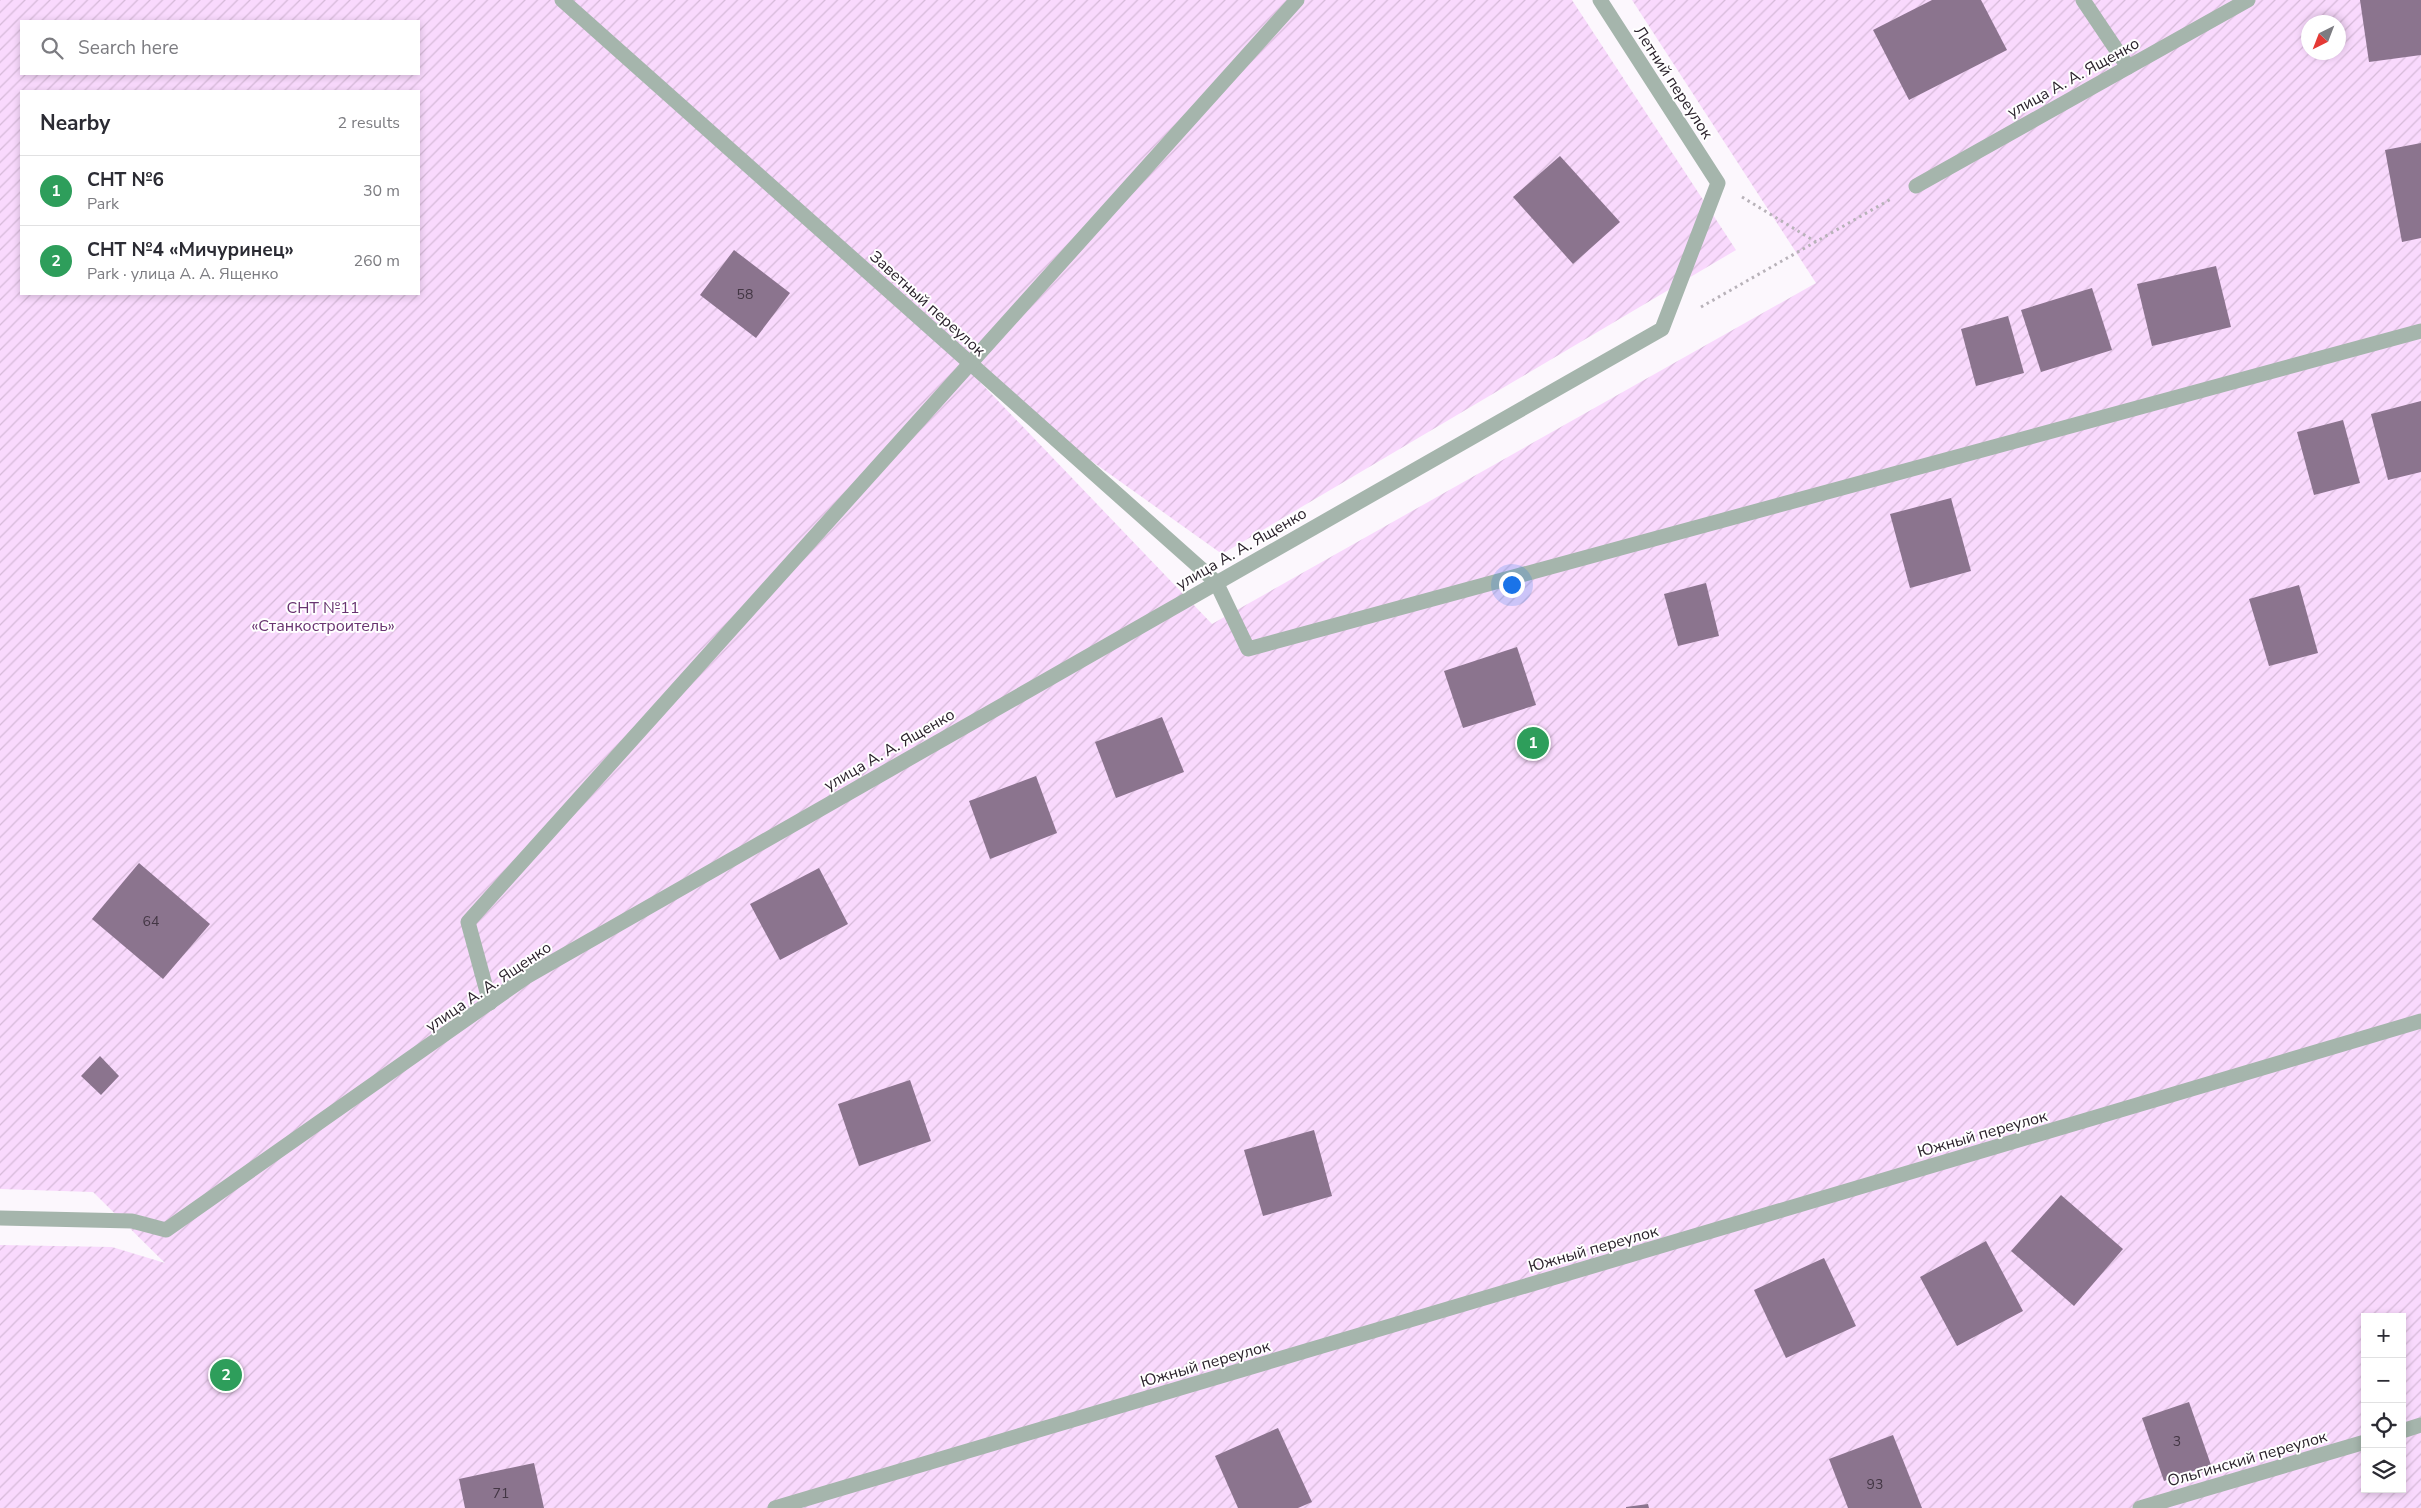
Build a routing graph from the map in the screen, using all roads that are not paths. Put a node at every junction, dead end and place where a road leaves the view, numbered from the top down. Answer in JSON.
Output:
{"nodes":[{"id":1,"x":562,"y":0,"type":"edge"},
{"id":2,"x":1297,"y":0,"type":"edge"},
{"id":3,"x":1600,"y":0,"type":"edge"},
{"id":4,"x":2083,"y":0,"type":"edge"},
{"id":5,"x":2248,"y":0,"type":"edge"},
{"id":6,"x":2128,"y":67,"type":"junction"},
{"id":7,"x":1916,"y":186,"type":"road end"},
{"id":8,"x":1662,"y":329,"type":"joint"},
{"id":9,"x":2421,"y":331,"type":"edge"},
{"id":10,"x":970,"y":363,"type":"junction"},
{"id":11,"x":1216,"y":582,"type":"junction"},
{"id":12,"x":490,"y":1003,"type":"junction"},
{"id":13,"x":2421,"y":1021,"type":"edge"},
{"id":14,"x":0,"y":1218,"type":"edge"},
{"id":15,"x":2421,"y":1425,"type":"edge"},
{"id":16,"x":2406,"y":1430,"type":"edge"},
{"id":17,"x":2361,"y":1443,"type":"edge"},
{"id":18,"x":775,"y":1508,"type":"edge"},
{"id":19,"x":2140,"y":1508,"type":"edge"}],
"edges":[{"from":1,"to":10,"type":"street","name":"Заветный переулок"},
{"from":2,"to":10,"type":"street"},
{"from":3,"to":8,"type":"street","name":"Летний переулок"},
{"from":4,"to":6,"type":"street"},
{"from":5,"to":6,"type":"street","name":"улица А. А. Ященко"},
{"from":6,"to":7,"type":"street","name":"улица А. А. Ященко"},
{"from":8,"to":11,"type":"street","name":"улица А. А. Ященко"},
{"from":9,"to":11,"type":"street","name":"Заветный переулок"},
{"from":10,"to":11,"type":"street","name":"Заветный переулок"},
{"from":10,"to":12,"type":"street"},
{"from":11,"to":12,"type":"street","name":"улица А. А. Ященко"},
{"from":12,"to":14,"type":"street","name":"улица А. А. Ященко"},
{"from":13,"to":18,"type":"street","name":"Южный переулок"},
{"from":15,"to":16,"type":"street"},
{"from":17,"to":19,"type":"street","name":"Ольгинский переулок"}]}
